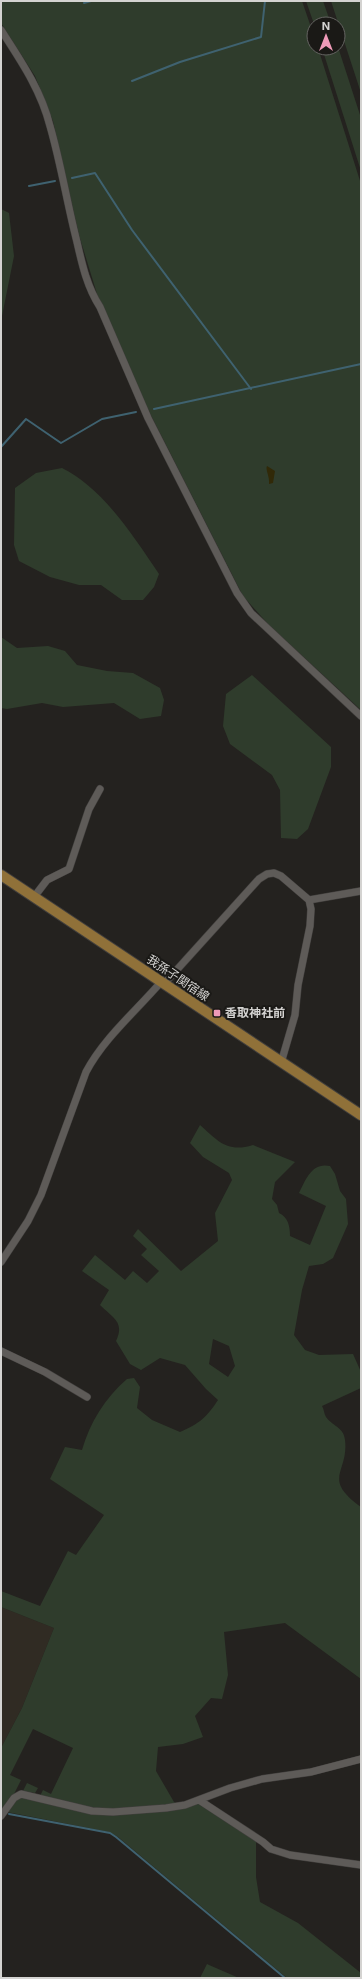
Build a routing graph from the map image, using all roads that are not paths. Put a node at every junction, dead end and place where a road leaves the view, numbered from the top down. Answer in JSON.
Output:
{"nodes":[{"id":1,"x":1,"y":30,"type":"edge"},
{"id":2,"x":361,"y":716,"type":"edge"},
{"id":3,"x":100,"y":789,"type":"dead end"},
{"id":4,"x":1,"y":875,"type":"edge"},
{"id":5,"x":361,"y":891,"type":"edge"},
{"id":6,"x":34,"y":897,"type":"junction"},
{"id":7,"x":309,"y":900,"type":"junction"},
{"id":8,"x":163,"y":983,"type":"junction"},
{"id":9,"x":281,"y":1063,"type":"junction"},
{"id":10,"x":361,"y":1114,"type":"edge"},
{"id":11,"x":1,"y":1262,"type":"edge"},
{"id":12,"x":1,"y":1351,"type":"edge"},
{"id":13,"x":87,"y":1397,"type":"dead end"},
{"id":14,"x":361,"y":1759,"type":"edge"},
{"id":15,"x":199,"y":1800,"type":"junction"},
{"id":16,"x":1,"y":1816,"type":"edge"},
{"id":17,"x":361,"y":1865,"type":"edge"}],
"edges":[{"from":1,"to":2,"type":"street"},
{"from":3,"to":6,"type":"street"},
{"from":4,"to":6,"type":"main road","name":"我孫子関宿線"},
{"from":5,"to":7,"type":"street"},
{"from":6,"to":8,"type":"main road","name":"我孫子関宿線"},
{"from":7,"to":8,"type":"street"},
{"from":7,"to":9,"type":"street"},
{"from":8,"to":9,"type":"main road","name":"我孫子関宿線"},
{"from":8,"to":11,"type":"street"},
{"from":9,"to":10,"type":"main road","name":"我孫子関宿線"},
{"from":12,"to":13,"type":"street"},
{"from":14,"to":15,"type":"street"},
{"from":15,"to":16,"type":"street"},
{"from":15,"to":17,"type":"street"}]}
